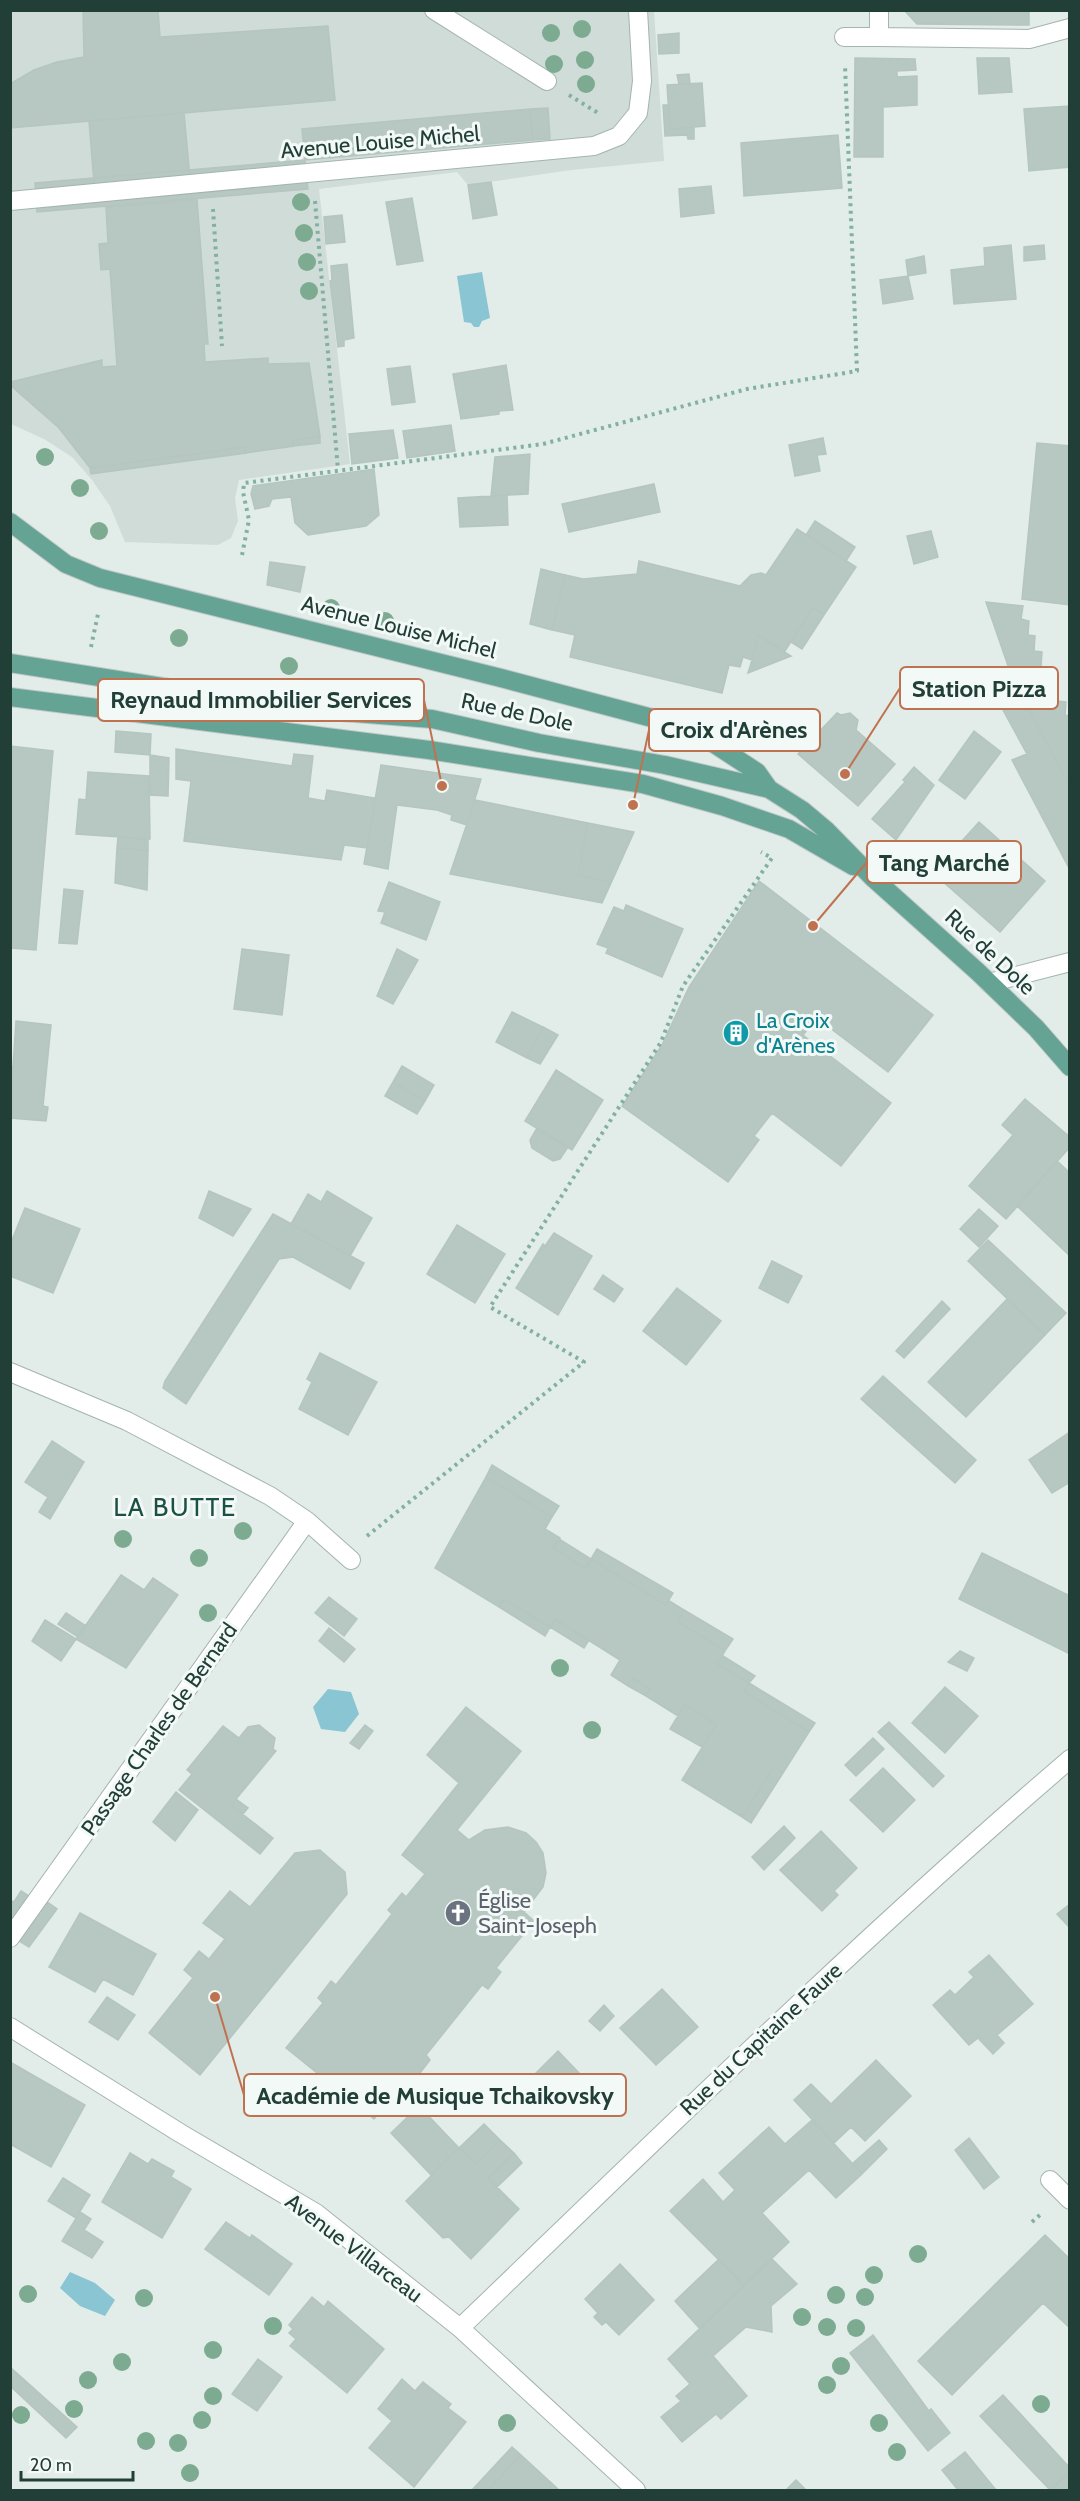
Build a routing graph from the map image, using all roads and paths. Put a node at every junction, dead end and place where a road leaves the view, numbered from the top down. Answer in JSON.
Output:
{"nodes":[{"id":1,"x":434,"y":10,"type":"edge"},
{"id":2,"x":638,"y":10,"type":"edge"},
{"id":3,"x":879,"y":10,"type":"edge"},
{"id":4,"x":1070,"y":28,"type":"edge"},
{"id":5,"x":844,"y":37,"type":"joint"},
{"id":6,"x":879,"y":37,"type":"junction"},
{"id":7,"x":547,"y":81,"type":"joint"},
{"id":8,"x":625,"y":129,"type":"junction"},
{"id":9,"x":312,"y":173,"type":"junction"},
{"id":10,"x":211,"y":183,"type":"junction"},
{"id":11,"x":10,"y":201,"type":"edge"},
{"id":12,"x":222,"y":346,"type":"dead end"},
{"id":13,"x":338,"y":470,"type":"junction"},
{"id":14,"x":10,"y":522,"type":"edge"},
{"id":15,"x":242,"y":555,"type":"dead end"},
{"id":16,"x":98,"y":614,"type":"dead end"},
{"id":17,"x":89,"y":653,"type":"dead end"},
{"id":18,"x":10,"y":663,"type":"edge"},
{"id":19,"x":10,"y":698,"type":"edge"},
{"id":20,"x":769,"y":789,"type":"junction"},
{"id":21,"x":751,"y":846,"type":"dead end"},
{"id":22,"x":872,"y":877,"type":"junction"},
{"id":23,"x":1062,"y":964,"type":"edge"},
{"id":24,"x":1070,"y":979,"type":"edge"},
{"id":25,"x":989,"y":982,"type":"junction"},
{"id":26,"x":1070,"y":1067,"type":"edge"},
{"id":27,"x":10,"y":1372,"type":"edge"},
{"id":28,"x":307,"y":1521,"type":"junction"},
{"id":29,"x":347,"y":1558,"type":"joint"},
{"id":30,"x":1070,"y":1759,"type":"edge"},
{"id":31,"x":10,"y":1938,"type":"edge"},
{"id":32,"x":10,"y":2027,"type":"edge"},
{"id":33,"x":331,"y":2083,"type":"dead end"},
{"id":34,"x":320,"y":2096,"type":"dead end"},
{"id":35,"x":1050,"y":2180,"type":"dead end"},
{"id":36,"x":1070,"y":2200,"type":"edge"},
{"id":37,"x":460,"y":2328,"type":"junction"},
{"id":38,"x":636,"y":2490,"type":"edge"}],
"edges":[{"from":1,"to":7,"type":"street"},
{"from":2,"to":8,"type":"street","name":"Avenue Louise Michel"},
{"from":3,"to":6,"type":"street"},
{"from":4,"to":6,"type":"street"},
{"from":5,"to":6,"type":"street"},
{"from":5,"to":13,"type":"path"},
{"from":7,"to":8,"type":"path"},
{"from":8,"to":9,"type":"street","name":"Avenue Louise Michel"},
{"from":9,"to":10,"type":"street","name":"Avenue Louise Michel"},
{"from":9,"to":13,"type":"path"},
{"from":10,"to":11,"type":"street","name":"Avenue Louise Michel"},
{"from":10,"to":12,"type":"path"},
{"from":13,"to":15,"type":"path"},
{"from":14,"to":20,"type":"main road","name":"Avenue Louise Michel"},
{"from":16,"to":17,"type":"path"},
{"from":18,"to":20,"type":"main road","name":"Rue de Dole"},
{"from":19,"to":22,"type":"main road","name":"Rue de Dole"},
{"from":20,"to":22,"type":"main road","name":"Rue de Dole"},
{"from":21,"to":29,"type":"path"},
{"from":22,"to":25,"type":"main road","name":"Rue de Dole"},
{"from":23,"to":24,"type":"street"},
{"from":23,"to":25,"type":"street"},
{"from":25,"to":26,"type":"main road","name":"Rue de Dole"},
{"from":27,"to":28,"type":"street"},
{"from":28,"to":29,"type":"street"},
{"from":28,"to":31,"type":"street","name":"Passage Charles de Bernard"},
{"from":30,"to":37,"type":"street","name":"Rue du Capitaine Faure"},
{"from":32,"to":37,"type":"street","name":"Avenue Villarceau"},
{"from":33,"to":34,"type":"path"},
{"from":35,"to":36,"type":"street"},
{"from":37,"to":38,"type":"street","name":"Avenue Villarceau"}]}
